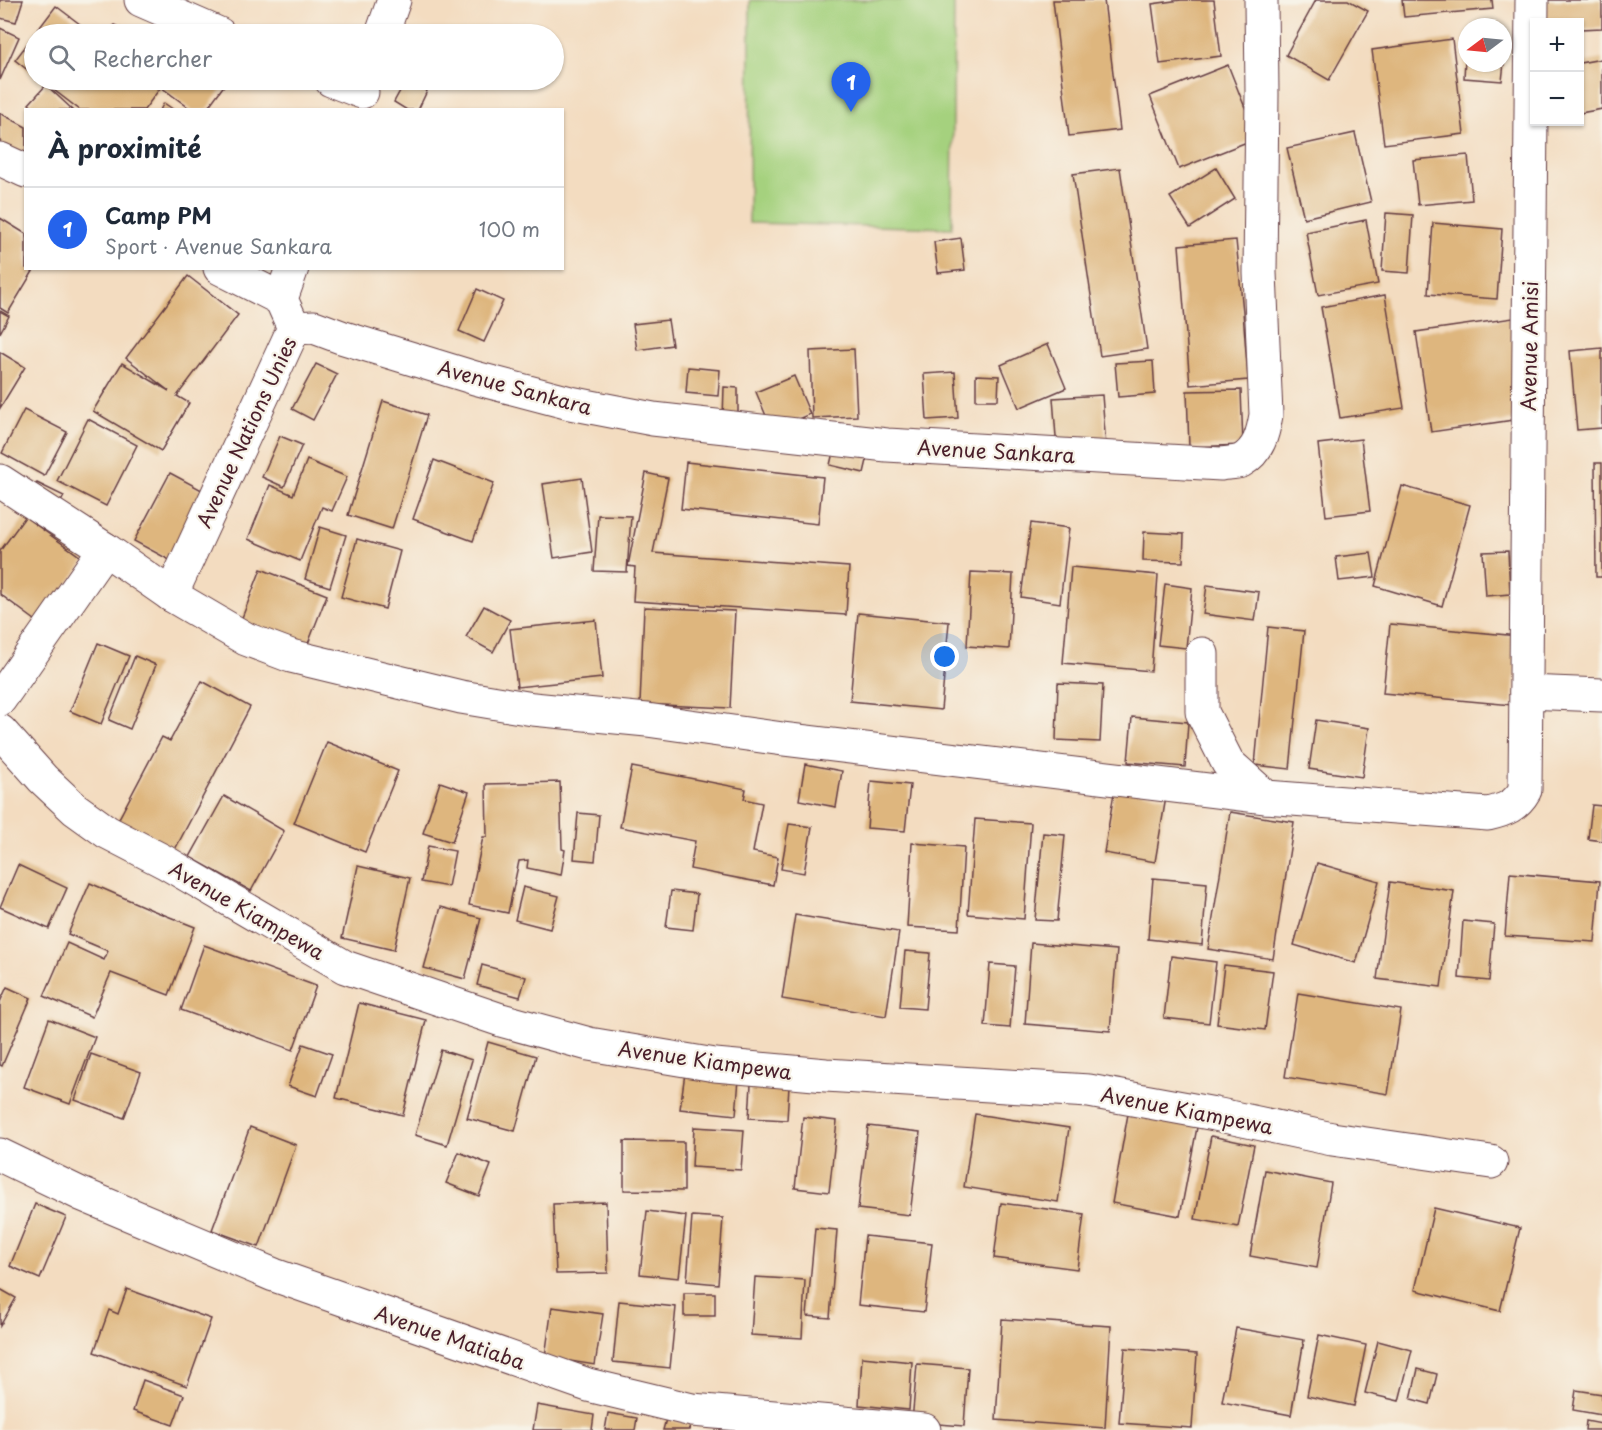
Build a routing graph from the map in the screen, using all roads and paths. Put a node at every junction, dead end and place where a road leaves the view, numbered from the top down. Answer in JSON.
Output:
{"nodes":[{"id":1,"x":141,"y":0,"type":"edge"},
{"id":2,"x":394,"y":0,"type":"edge"},
{"id":3,"x":1262,"y":0,"type":"edge"},
{"id":4,"x":1532,"y":0,"type":"edge"},
{"id":5,"x":196,"y":24,"type":"edge"},
{"id":6,"x":386,"y":24,"type":"edge"},
{"id":7,"x":0,"y":159,"type":"edge"},
{"id":8,"x":24,"y":170,"type":"edge"},
{"id":9,"x":224,"y":270,"type":"edge"},
{"id":10,"x":291,"y":270,"type":"edge"},
{"id":11,"x":280,"y":298,"type":"junction"},
{"id":12,"x":294,"y":328,"type":"junction"},
{"id":13,"x":0,"y":481,"type":"edge"},
{"id":14,"x":105,"y":549,"type":"junction"},
{"id":15,"x":171,"y":595,"type":"junction"},
{"id":16,"x":1202,"y":654,"type":"dead end"},
{"id":17,"x":1526,"y":692,"type":"junction"},
{"id":18,"x":1602,"y":695,"type":"edge"},
{"id":19,"x":0,"y":699,"type":"edge"},
{"id":20,"x":0,"y":731,"type":"edge"},
{"id":21,"x":1266,"y":797,"type":"junction"},
{"id":22,"x":0,"y":1155,"type":"edge"},
{"id":23,"x":1491,"y":1162,"type":"dead end"},
{"id":24,"x":924,"y":1430,"type":"edge"}],
"edges":[{"from":1,"to":5,"type":"street"},
{"from":2,"to":6,"type":"street"},
{"from":3,"to":12,"type":"street","name":"Avenue Sankara"},
{"from":4,"to":17,"type":"street","name":"Avenue Amisi"},
{"from":7,"to":8,"type":"street"},
{"from":9,"to":11,"type":"street"},
{"from":10,"to":11,"type":"street"},
{"from":11,"to":12,"type":"street","name":"Avenue Nations Unies"},
{"from":12,"to":15,"type":"street","name":"Avenue Nations Unies"},
{"from":13,"to":14,"type":"street","name":"Avenue Amisi"},
{"from":14,"to":15,"type":"street","name":"Avenue Amisi"},
{"from":14,"to":19,"type":"street"},
{"from":15,"to":21,"type":"street","name":"Avenue Amisi"},
{"from":16,"to":21,"type":"street"},
{"from":17,"to":18,"type":"street"},
{"from":17,"to":21,"type":"street","name":"Avenue Amisi"},
{"from":20,"to":23,"type":"street","name":"Avenue Kiampewa"},
{"from":22,"to":24,"type":"street","name":"Avenue Matiaba"}]}
